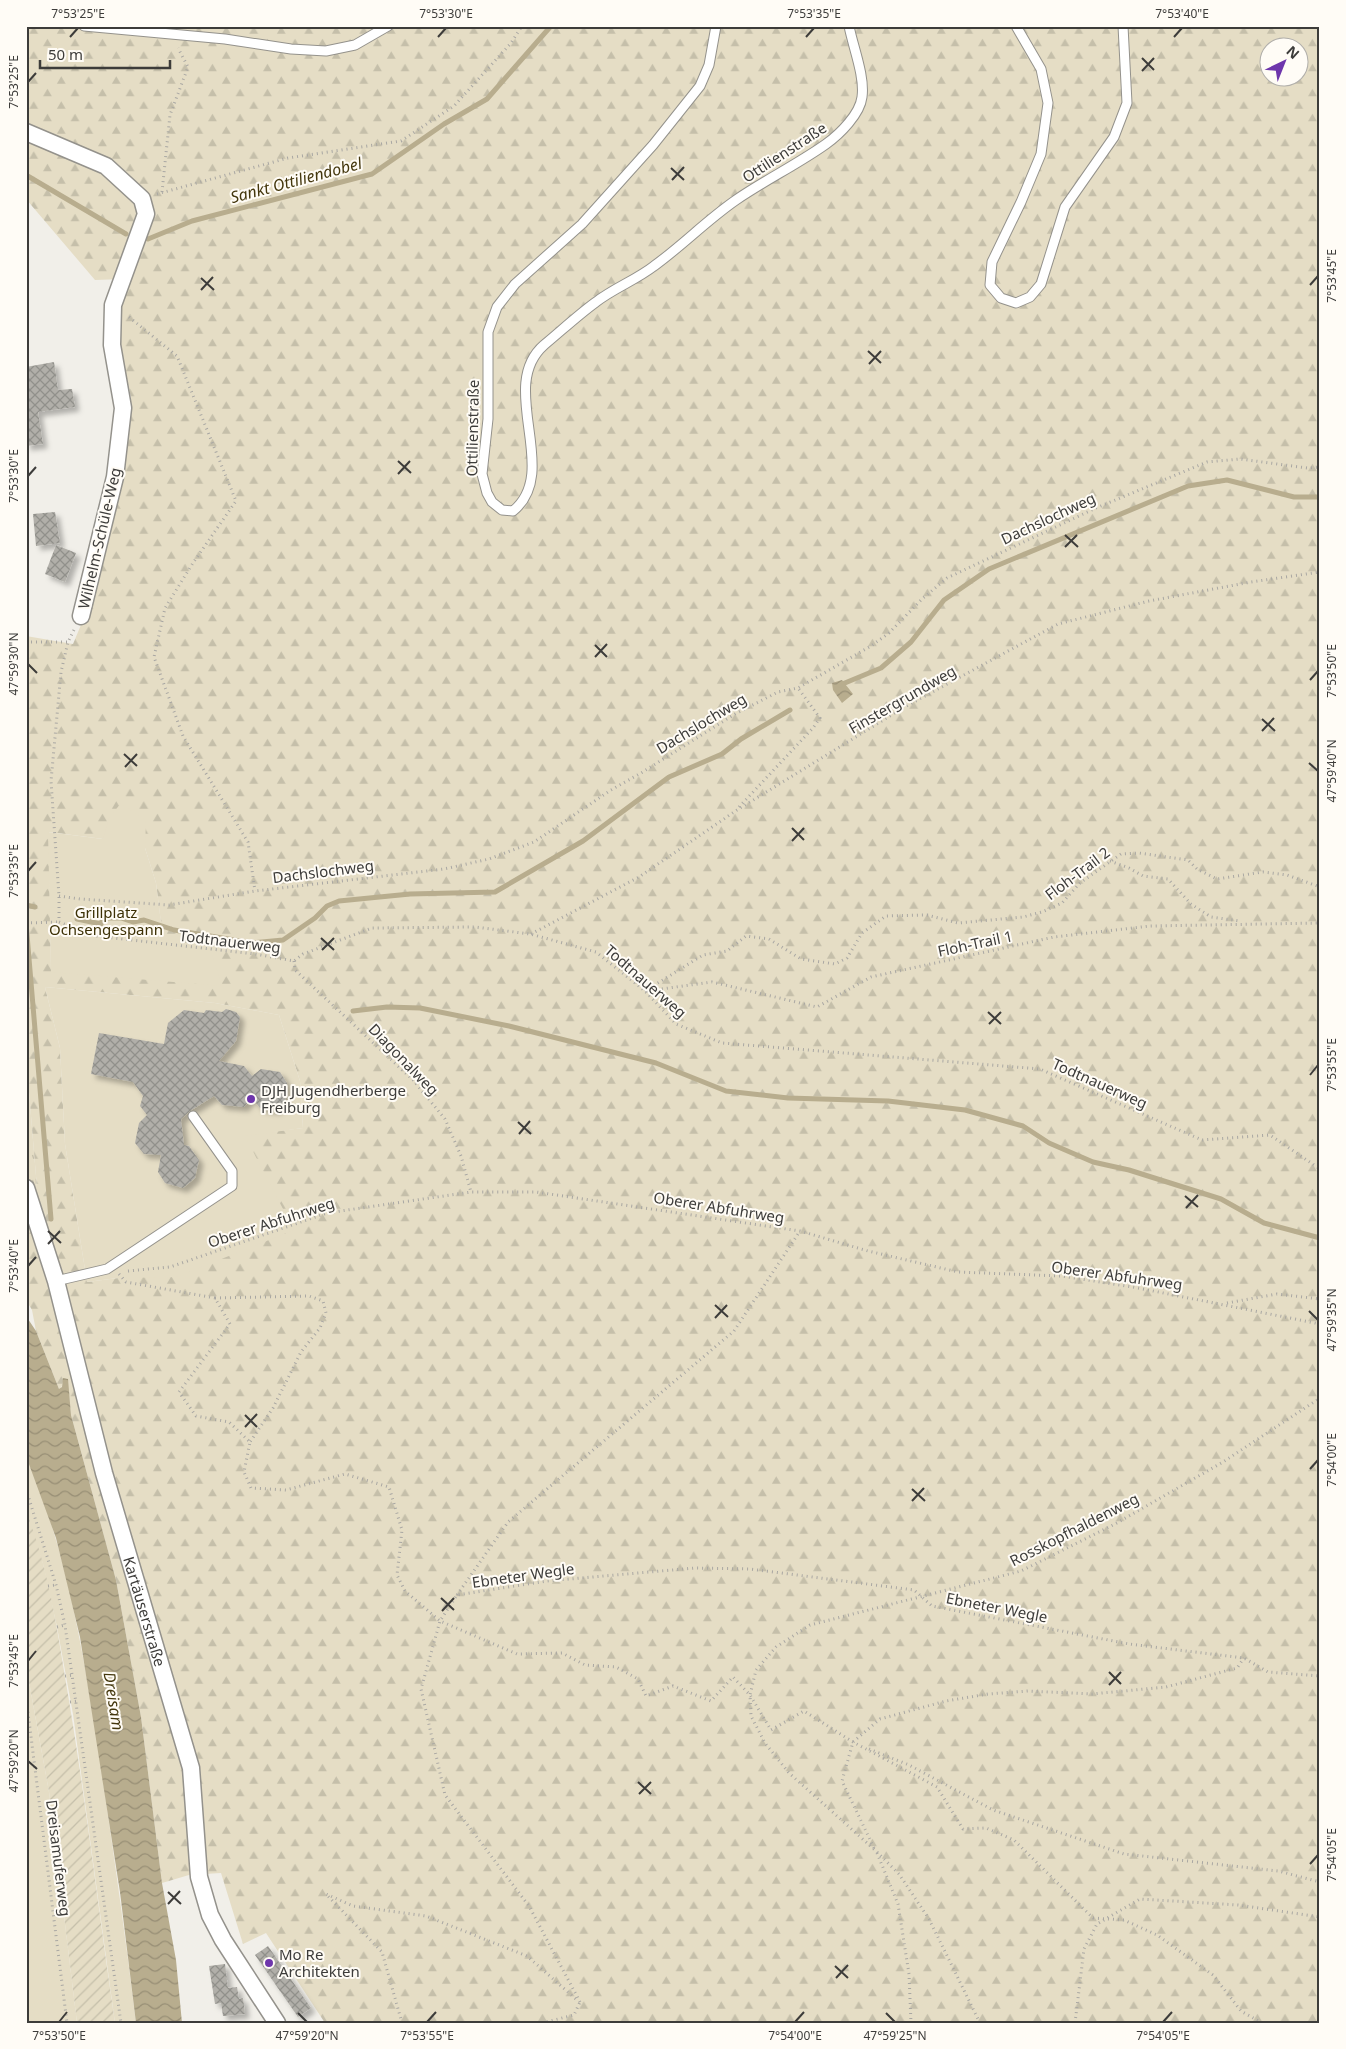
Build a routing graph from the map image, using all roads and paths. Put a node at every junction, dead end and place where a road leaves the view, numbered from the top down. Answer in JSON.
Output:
{"nodes":[{"id":1,"x":84,"y":26,"type":"edge"},
{"id":2,"x":388,"y":26,"type":"edge"},
{"id":3,"x":522,"y":26,"type":"edge"},
{"id":4,"x":716,"y":26,"type":"edge"},
{"id":5,"x":849,"y":26,"type":"edge"},
{"id":6,"x":1016,"y":26,"type":"edge"},
{"id":7,"x":1122,"y":26,"type":"edge"},
{"id":8,"x":172,"y":35,"type":"junction"},
{"id":9,"x":26,"y":132,"type":"edge"},
{"id":10,"x":162,"y":192,"type":"junction"},
{"id":11,"x":142,"y":199,"type":"junction"},
{"id":12,"x":113,"y":304,"type":"junction"},
{"id":13,"x":1320,"y":467,"type":"edge"},
{"id":14,"x":1320,"y":572,"type":"edge"},
{"id":15,"x":81,"y":616,"type":"joint"},
{"id":16,"x":26,"y":642,"type":"edge"},
{"id":17,"x":68,"y":642,"type":"junction"},
{"id":18,"x":798,"y":688,"type":"junction"},
{"id":19,"x":737,"y":810,"type":"junction"},
{"id":20,"x":1110,"y":861,"type":"junction"},
{"id":21,"x":1320,"y":887,"type":"edge"},
{"id":22,"x":255,"y":891,"type":"junction"},
{"id":23,"x":59,"y":896,"type":"junction"},
{"id":24,"x":59,"y":922,"type":"junction"},
{"id":25,"x":26,"y":923,"type":"edge"},
{"id":26,"x":1248,"y":923,"type":"junction"},
{"id":27,"x":1320,"y":923,"type":"edge"},
{"id":28,"x":530,"y":934,"type":"junction"},
{"id":29,"x":294,"y":961,"type":"junction"},
{"id":30,"x":645,"y":991,"type":"junction"},
{"id":31,"x":193,"y":1116,"type":"dead end"},
{"id":32,"x":1320,"y":1169,"type":"edge"},
{"id":33,"x":26,"y":1188,"type":"edge"},
{"id":34,"x":470,"y":1192,"type":"junction"},
{"id":35,"x":800,"y":1231,"type":"junction"},
{"id":36,"x":107,"y":1269,"type":"junction"},
{"id":37,"x":117,"y":1272,"type":"junction"},
{"id":38,"x":56,"y":1281,"type":"junction"},
{"id":39,"x":215,"y":1298,"type":"junction"},
{"id":40,"x":1320,"y":1299,"type":"edge"},
{"id":41,"x":1224,"y":1304,"type":"junction"},
{"id":42,"x":1320,"y":1324,"type":"edge"},
{"id":43,"x":1320,"y":1398,"type":"edge"},
{"id":44,"x":250,"y":1442,"type":"junction"},
{"id":45,"x":26,"y":1489,"type":"edge"},
{"id":46,"x":32,"y":1504,"type":"junction"},
{"id":47,"x":26,"y":1506,"type":"edge"},
{"id":48,"x":41,"y":1538,"type":"junction"},
{"id":49,"x":36,"y":1539,"type":"dead end"},
{"id":50,"x":56,"y":1585,"type":"junction"},
{"id":51,"x":48,"y":1586,"type":"dead end"},
{"id":52,"x":457,"y":1595,"type":"junction"},
{"id":53,"x":924,"y":1598,"type":"junction"},
{"id":54,"x":440,"y":1621,"type":"junction"},
{"id":55,"x":65,"y":1625,"type":"junction"},
{"id":56,"x":58,"y":1627,"type":"dead end"},
{"id":57,"x":1244,"y":1658,"type":"junction"},
{"id":58,"x":74,"y":1675,"type":"junction"},
{"id":59,"x":65,"y":1676,"type":"dead end"},
{"id":60,"x":1320,"y":1676,"type":"edge"},
{"id":61,"x":750,"y":1695,"type":"junction"},
{"id":62,"x":26,"y":1696,"type":"edge"},
{"id":63,"x":78,"y":1701,"type":"junction"},
{"id":64,"x":70,"y":1702,"type":"dead end"},
{"id":65,"x":74,"y":1726,"type":"dead end"},
{"id":66,"x":81,"y":1726,"type":"junction"},
{"id":67,"x":853,"y":1742,"type":"junction"},
{"id":68,"x":84,"y":1753,"type":"junction"},
{"id":69,"x":78,"y":1754,"type":"dead end"},
{"id":70,"x":86,"y":1808,"type":"dead end"},
{"id":71,"x":92,"y":1808,"type":"junction"},
{"id":72,"x":95,"y":1831,"type":"junction"},
{"id":73,"x":90,"y":1832,"type":"dead end"},
{"id":74,"x":876,"y":1851,"type":"junction"},
{"id":75,"x":102,"y":1882,"type":"junction"},
{"id":76,"x":1320,"y":1882,"type":"edge"},
{"id":77,"x":96,"y":1883,"type":"dead end"},
{"id":78,"x":106,"y":1913,"type":"junction"},
{"id":79,"x":101,"y":1914,"type":"dead end"},
{"id":80,"x":1320,"y":1917,"type":"edge"},
{"id":81,"x":1104,"y":1918,"type":"junction"},
{"id":82,"x":114,"y":1971,"type":"junction"},
{"id":83,"x":108,"y":1972,"type":"dead end"},
{"id":84,"x":580,"y":2002,"type":"junction"},
{"id":85,"x":113,"y":2009,"type":"dead end"},
{"id":86,"x":118,"y":2009,"type":"junction"},
{"id":87,"x":67,"y":2023,"type":"edge"},
{"id":88,"x":120,"y":2023,"type":"edge"},
{"id":89,"x":277,"y":2023,"type":"edge"},
{"id":90,"x":402,"y":2023,"type":"edge"},
{"id":91,"x":542,"y":2023,"type":"edge"},
{"id":92,"x":911,"y":2023,"type":"edge"},
{"id":93,"x":980,"y":2023,"type":"edge"},
{"id":94,"x":1075,"y":2023,"type":"edge"},
{"id":95,"x":1262,"y":2023,"type":"edge"}],
"edges":[{"from":1,"to":8,"type":"lane"},
{"from":2,"to":8,"type":"lane"},
{"from":3,"to":10,"type":"path"},
{"from":4,"to":5,"type":"lane","name":"Ottilienstraße"},
{"from":6,"to":7,"type":"lane"},
{"from":8,"to":10,"type":"path"},
{"from":9,"to":11,"type":"street"},
{"from":10,"to":11,"type":"path"},
{"from":11,"to":12,"type":"street","name":"Wilhelm-Schüle-Weg"},
{"from":12,"to":15,"type":"street","name":"Wilhelm-Schüle-Weg"},
{"from":12,"to":22,"type":"path"},
{"from":13,"to":18,"type":"path","name":"Dachslochweg"},
{"from":14,"to":19,"type":"path","name":"Finstergrundweg"},
{"from":15,"to":17,"type":"path","name":"Wilhelm-Schüle-Weg"},
{"from":16,"to":17,"type":"path"},
{"from":17,"to":23,"type":"path","name":"Wilhelm-Schüle-Weg"},
{"from":18,"to":19,"type":"path"},
{"from":18,"to":22,"type":"path","name":"Dachslochweg"},
{"from":19,"to":28,"type":"path","name":"Finstergrundweg"},
{"from":20,"to":21,"type":"path","name":"Floh-Trail 2"},
{"from":20,"to":26,"type":"path"},
{"from":20,"to":30,"type":"path","name":"Floh-Trail 2"},
{"from":22,"to":23,"type":"path","name":"Dachslochweg"},
{"from":23,"to":24,"type":"path"},
{"from":24,"to":25,"type":"path"},
{"from":24,"to":29,"type":"path","name":"Todtnauerweg"},
{"from":26,"to":27,"type":"path","name":"Floh-Trail 1"},
{"from":26,"to":30,"type":"path","name":"Floh-Trail 1"},
{"from":28,"to":29,"type":"path","name":"Todtnauerweg"},
{"from":28,"to":30,"type":"path","name":"Todtnauerweg"},
{"from":29,"to":34,"type":"path","name":"Diagonalweg"},
{"from":30,"to":32,"type":"path","name":"Todtnauerweg"},
{"from":31,"to":36,"type":"lane"},
{"from":33,"to":38,"type":"street","name":"Kartäuserstraße"},
{"from":34,"to":35,"type":"path","name":"Oberer Abfuhrweg"},
{"from":34,"to":37,"type":"path","name":"Oberer Abfuhrweg"},
{"from":35,"to":41,"type":"path","name":"Oberer Abfuhrweg"},
{"from":35,"to":52,"type":"path"},
{"from":36,"to":37,"type":"lane"},
{"from":36,"to":38,"type":"lane"},
{"from":37,"to":39,"type":"path"},
{"from":38,"to":89,"type":"street","name":"Kartäuserstraße"},
{"from":39,"to":44,"type":"path"},
{"from":39,"to":44,"type":"path"},
{"from":40,"to":41,"type":"path"},
{"from":41,"to":42,"type":"path","name":"Oberer Abfuhrweg"},
{"from":43,"to":53,"type":"path","name":"Rosskopfhaldenweg"},
{"from":44,"to":54,"type":"path"},
{"from":45,"to":46,"type":"path"},
{"from":46,"to":47,"type":"path"},
{"from":46,"to":48,"type":"path"},
{"from":48,"to":49,"type":"path"},
{"from":48,"to":50,"type":"path"},
{"from":50,"to":51,"type":"path"},
{"from":50,"to":55,"type":"path"},
{"from":52,"to":53,"type":"path","name":"Ebneter Wegle"},
{"from":52,"to":54,"type":"path","name":"Ebneter Wegle"},
{"from":53,"to":57,"type":"path","name":"Ebneter Wegle"},
{"from":53,"to":61,"type":"path","name":"Rosskopfhaldenweg"},
{"from":54,"to":61,"type":"path"},
{"from":54,"to":84,"type":"path","name":"Ebneter Wegle"},
{"from":55,"to":56,"type":"path"},
{"from":55,"to":58,"type":"path"},
{"from":57,"to":60,"type":"path","name":"Ebneter Wegle"},
{"from":57,"to":67,"type":"path"},
{"from":58,"to":59,"type":"path"},
{"from":58,"to":63,"type":"path"},
{"from":61,"to":67,"type":"path"},
{"from":61,"to":74,"type":"path","name":"Rosskopfhaldenweg"},
{"from":62,"to":87,"type":"path","name":"Dreisamuferweg"},
{"from":63,"to":64,"type":"path"},
{"from":63,"to":66,"type":"path"},
{"from":65,"to":66,"type":"path"},
{"from":66,"to":68,"type":"path"},
{"from":67,"to":74,"type":"path"},
{"from":67,"to":76,"type":"path"},
{"from":67,"to":81,"type":"path"},
{"from":68,"to":69,"type":"path"},
{"from":68,"to":71,"type":"path"},
{"from":70,"to":71,"type":"path"},
{"from":71,"to":72,"type":"path"},
{"from":72,"to":73,"type":"path"},
{"from":72,"to":75,"type":"path"},
{"from":74,"to":92,"type":"path"},
{"from":74,"to":93,"type":"path","name":"Rosskopfhaldenweg"},
{"from":75,"to":77,"type":"path"},
{"from":75,"to":78,"type":"path"},
{"from":78,"to":79,"type":"path"},
{"from":78,"to":82,"type":"path"},
{"from":80,"to":81,"type":"path"},
{"from":81,"to":94,"type":"path"},
{"from":81,"to":95,"type":"path"},
{"from":82,"to":83,"type":"path"},
{"from":82,"to":86,"type":"path"},
{"from":84,"to":90,"type":"path"},
{"from":84,"to":91,"type":"path"},
{"from":85,"to":86,"type":"path"},
{"from":86,"to":88,"type":"path"}]}
